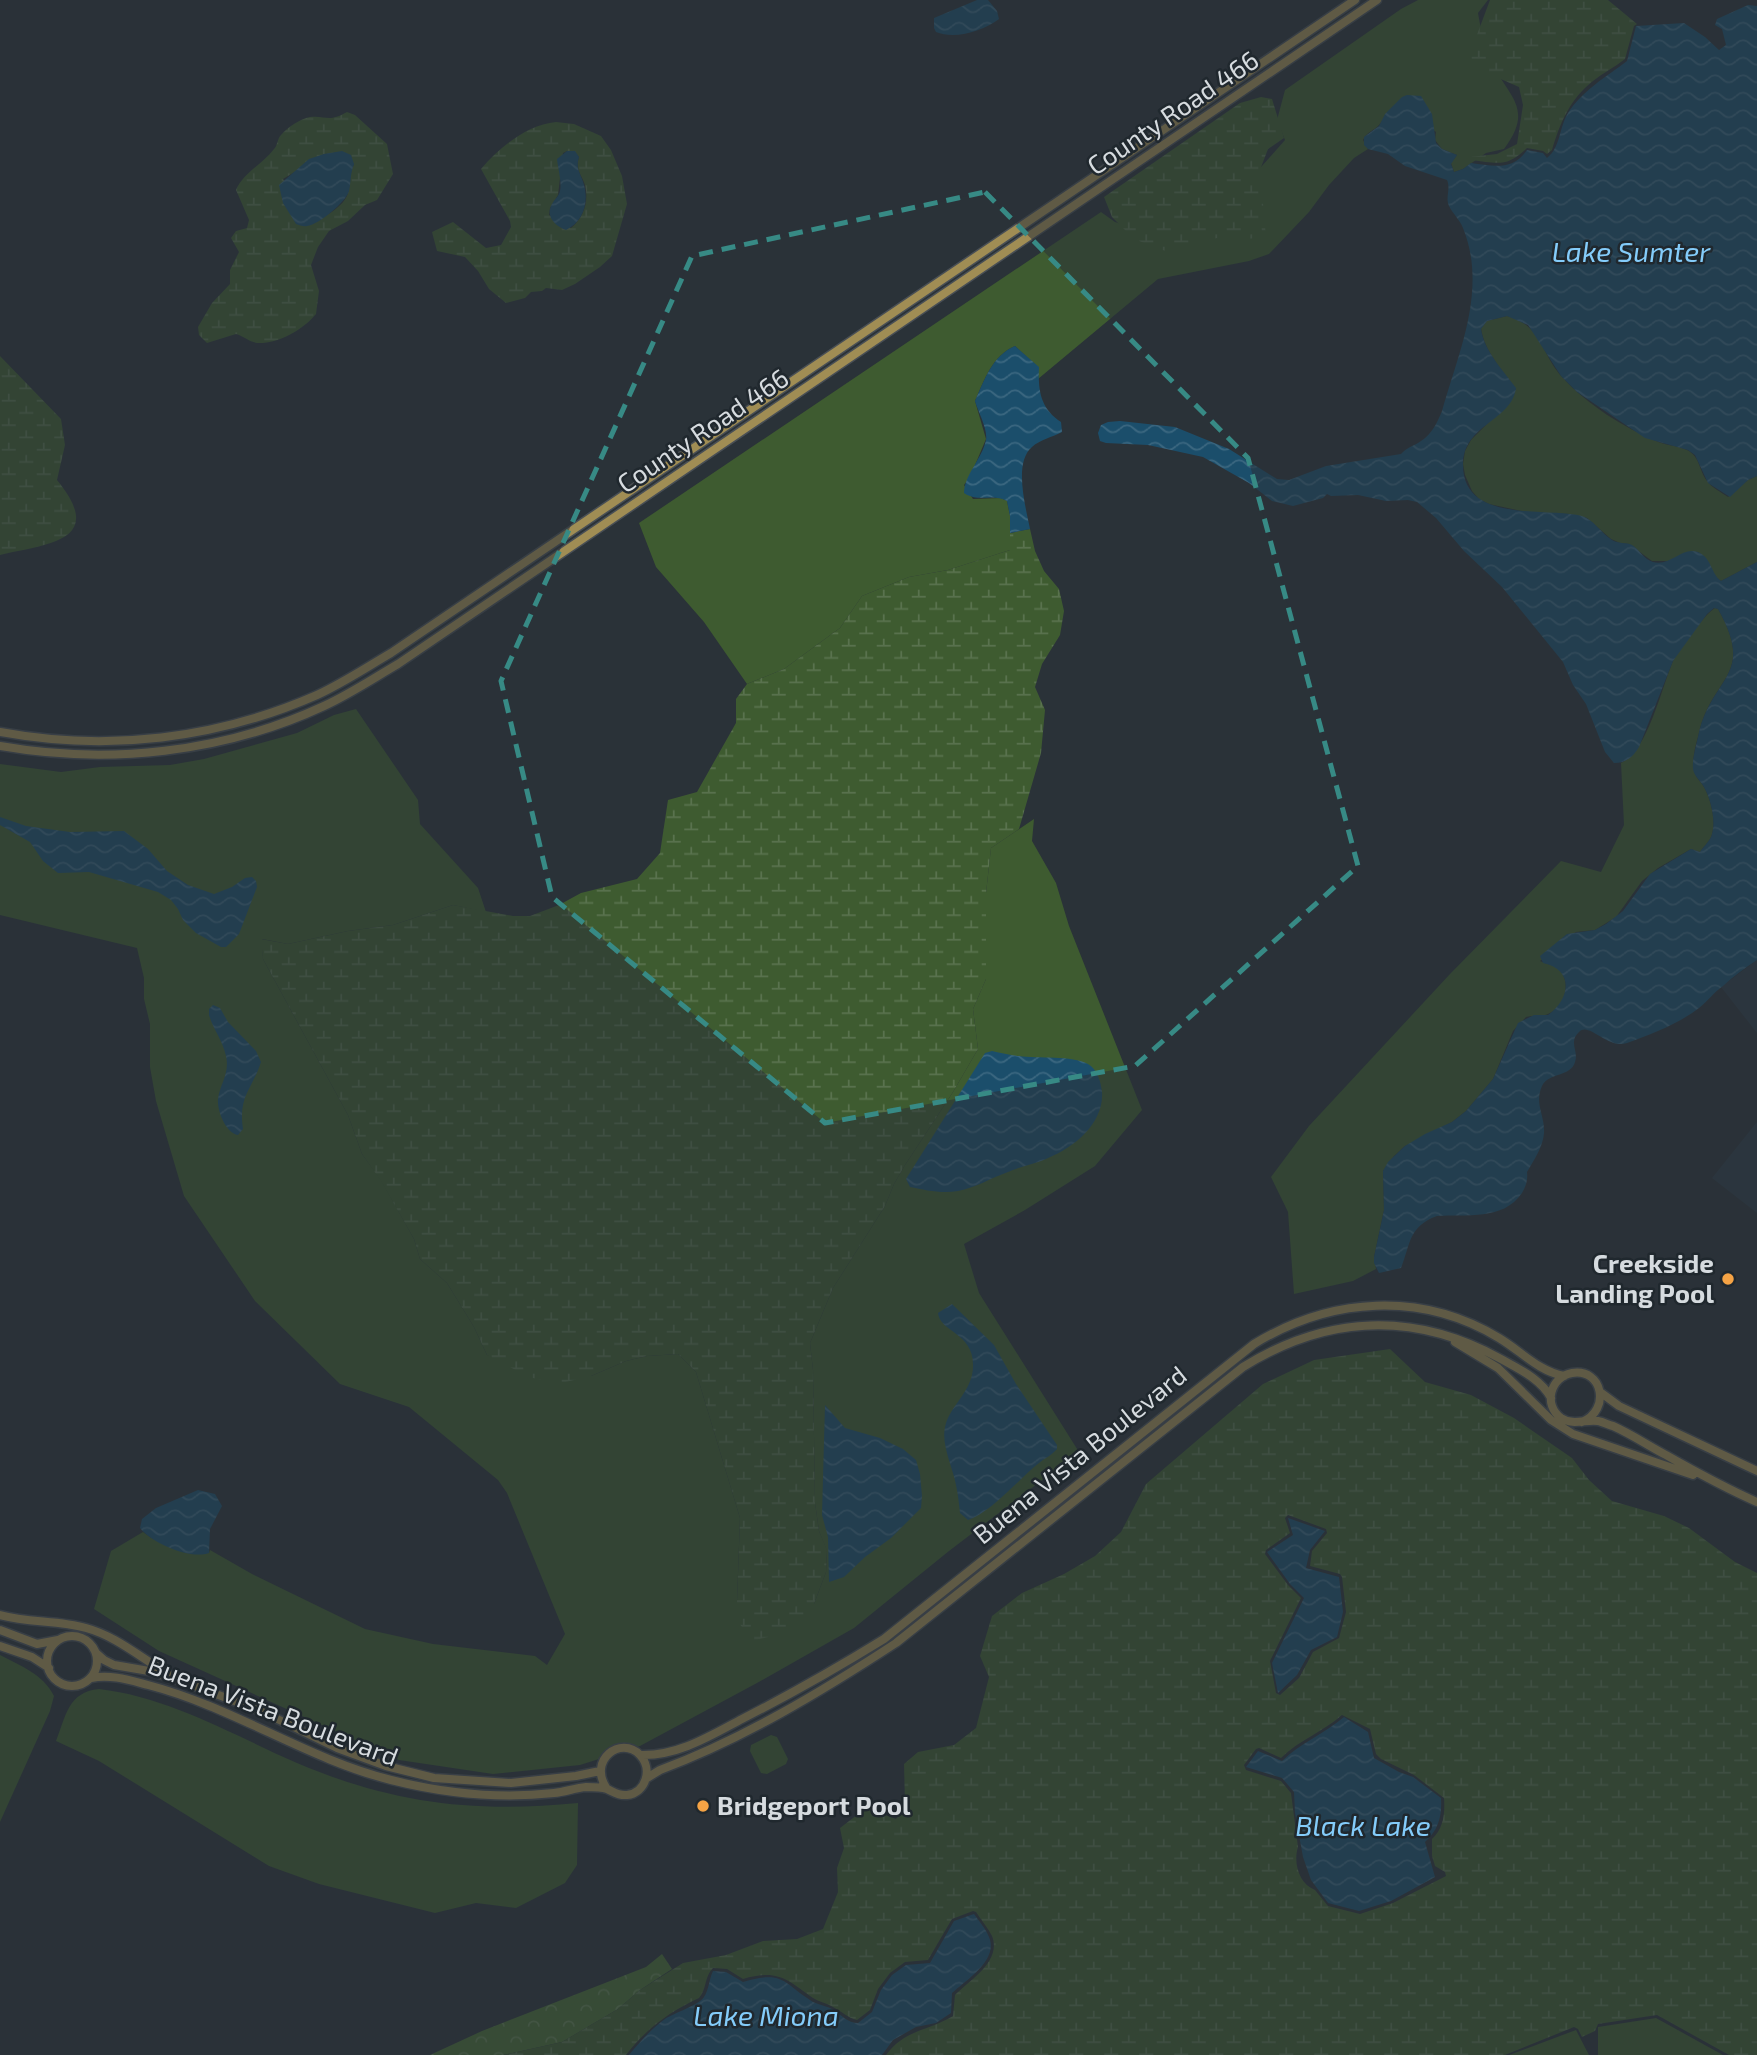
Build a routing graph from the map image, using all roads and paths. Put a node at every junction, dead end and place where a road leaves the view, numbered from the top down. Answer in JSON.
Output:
{"nodes":[{"id":1,"x":1354,"y":0,"type":"edge"},
{"id":2,"x":1377,"y":0,"type":"edge"},
{"id":3,"x":283,"y":709,"type":"junction"},
{"id":4,"x":273,"y":725,"type":"junction"},
{"id":5,"x":0,"y":733,"type":"edge"},
{"id":6,"x":0,"y":746,"type":"edge"},
{"id":7,"x":1430,"y":1330,"type":"junction"},
{"id":8,"x":1273,"y":1332,"type":"junction"},
{"id":9,"x":1280,"y":1346,"type":"junction"},
{"id":10,"x":1564,"y":1376,"type":"junction"},
{"id":11,"x":1600,"y":1392,"type":"junction"},
{"id":12,"x":1550,"y":1398,"type":"junction"},
{"id":13,"x":1582,"y":1422,"type":"junction"},
{"id":14,"x":1757,"y":1471,"type":"edge"},
{"id":15,"x":1717,"y":1484,"type":"junction"},
{"id":16,"x":1757,"y":1502,"type":"edge"},
{"id":17,"x":0,"y":1615,"type":"edge"},
{"id":18,"x":0,"y":1630,"type":"edge"},
{"id":19,"x":60,"y":1639,"type":"junction"},
{"id":20,"x":0,"y":1646,"type":"edge"},
{"id":21,"x":96,"y":1653,"type":"junction"},
{"id":22,"x":48,"y":1668,"type":"junction"},
{"id":23,"x":91,"y":1678,"type":"junction"},
{"id":24,"x":179,"y":1680,"type":"junction"},
{"id":25,"x":641,"y":1755,"type":"junction"},
{"id":26,"x":600,"y":1771,"type":"junction"},
{"id":27,"x":647,"y":1778,"type":"junction"},
{"id":28,"x":607,"y":1789,"type":"junction"}],
"edges":[{"from":1,"to":3,"type":"main road","name":"County Road 466"},
{"from":2,"to":4,"type":"main road","name":"County Road 466"},
{"from":3,"to":4,"type":"main road"},
{"from":3,"to":5,"type":"main road","name":"County Road 466"},
{"from":4,"to":6,"type":"main road","name":"County Road 466"},
{"from":7,"to":9,"type":"main road","name":"Buena Vista Boulevard"},
{"from":7,"to":12,"type":"main road","name":"Buena Vista Boulevard"},
{"from":7,"to":15,"type":"main road"},
{"from":8,"to":9,"type":"main road"},
{"from":8,"to":10,"type":"main road","name":"Buena Vista Boulevard"},
{"from":8,"to":25,"type":"main road","name":"Buena Vista Boulevard"},
{"from":9,"to":27,"type":"main road","name":"Buena Vista Boulevard"},
{"from":10,"to":11,"type":"main road"},
{"from":10,"to":12,"type":"main road"},
{"from":11,"to":13,"type":"main road"},
{"from":11,"to":14,"type":"main road"},
{"from":12,"to":13,"type":"main road"},
{"from":13,"to":15,"type":"main road"},
{"from":15,"to":16,"type":"main road"},
{"from":17,"to":24,"type":"main road"},
{"from":18,"to":19,"type":"main road"},
{"from":19,"to":21,"type":"main road"},
{"from":19,"to":22,"type":"main road"},
{"from":20,"to":22,"type":"main road"},
{"from":21,"to":23,"type":"main road"},
{"from":21,"to":24,"type":"main road","name":"Buena Vista Boulevard"},
{"from":22,"to":23,"type":"main road"},
{"from":23,"to":28,"type":"main road","name":"Buena Vista Boulevard"},
{"from":24,"to":26,"type":"main road","name":"Buena Vista Boulevard"},
{"from":25,"to":26,"type":"main road"},
{"from":25,"to":27,"type":"main road"},
{"from":26,"to":28,"type":"main road"},
{"from":27,"to":28,"type":"main road"}]}
